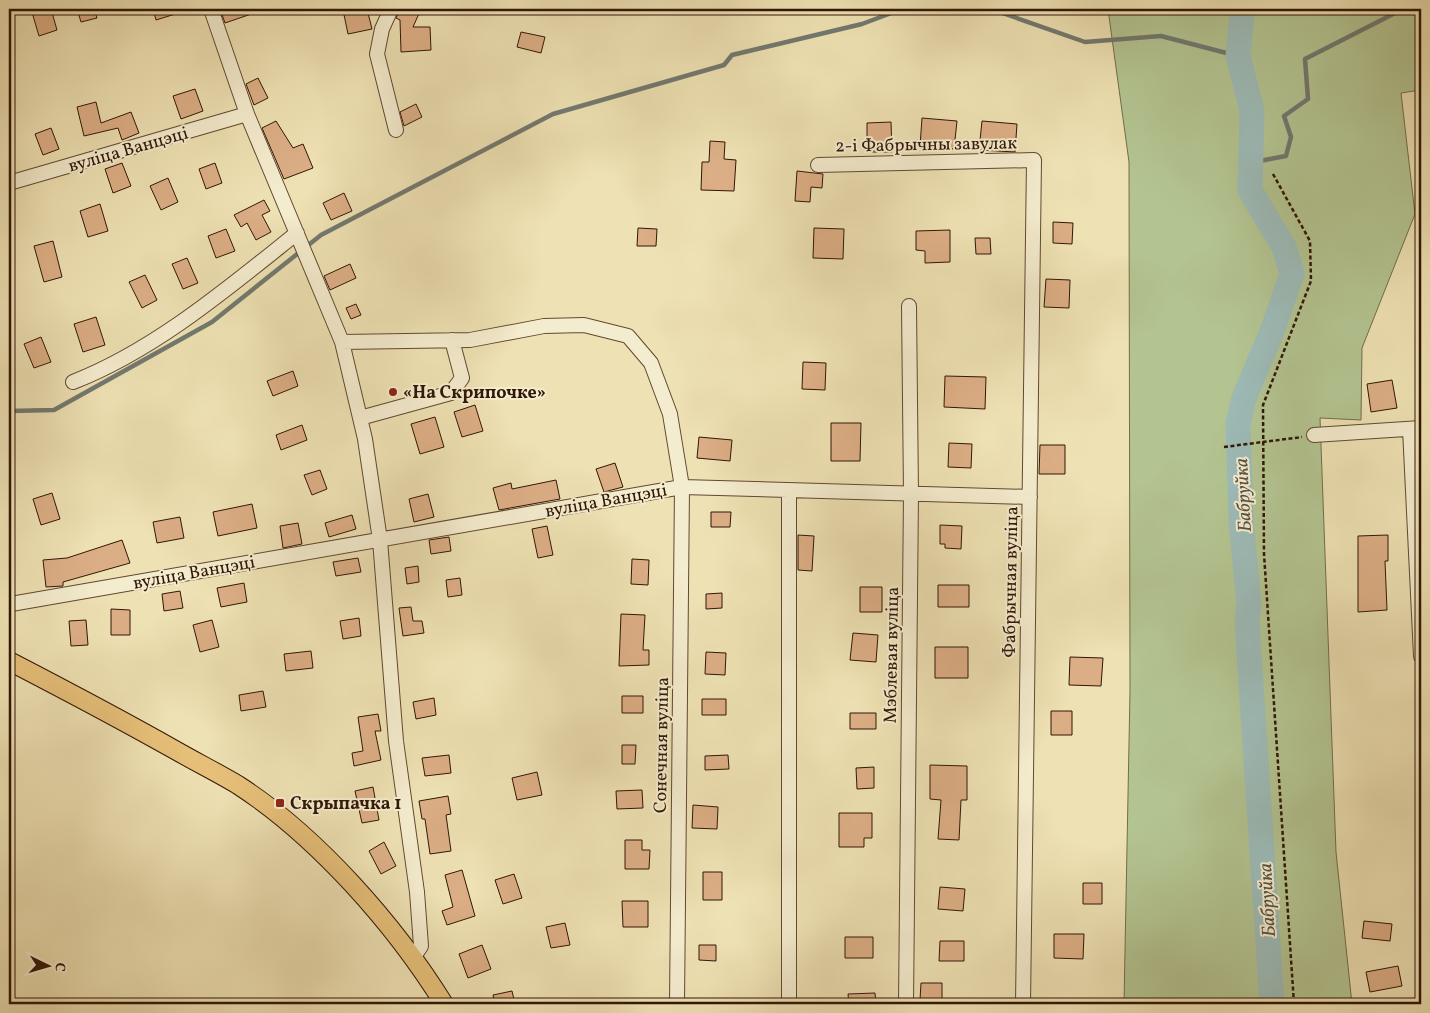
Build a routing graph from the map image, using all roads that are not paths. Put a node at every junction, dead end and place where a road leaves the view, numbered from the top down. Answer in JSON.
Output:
{"nodes":[{"id":1,"x":211,"y":9,"type":"edge"},
{"id":2,"x":390,"y":9,"type":"edge"},
{"id":3,"x":247,"y":114,"type":"junction"},
{"id":4,"x":396,"y":130,"type":"dead end"},
{"id":5,"x":1034,"y":160,"type":"joint"},
{"id":6,"x":818,"y":165,"type":"dead end"},
{"id":7,"x":9,"y":183,"type":"edge"},
{"id":8,"x":298,"y":236,"type":"junction"},
{"id":9,"x":910,"y":306,"type":"dead end"},
{"id":10,"x":452,"y":340,"type":"junction"},
{"id":11,"x":342,"y":342,"type":"junction"},
{"id":12,"x":73,"y":382,"type":"dead end"},
{"id":13,"x":360,"y":418,"type":"junction"},
{"id":14,"x":1416,"y":429,"type":"edge"},
{"id":15,"x":1314,"y":435,"type":"road end"},
{"id":16,"x":682,"y":487,"type":"junction"},
{"id":17,"x":788,"y":490,"type":"junction"},
{"id":18,"x":911,"y":494,"type":"junction"},
{"id":19,"x":1030,"y":497,"type":"junction"},
{"id":20,"x":380,"y":540,"type":"junction"},
{"id":21,"x":9,"y":606,"type":"edge"},
{"id":22,"x":1421,"y":656,"type":"edge"},
{"id":23,"x":9,"y":660,"type":"edge"},
{"id":24,"x":413,"y":958,"type":"junction"},
{"id":25,"x":444,"y":1004,"type":"edge"},
{"id":26,"x":677,"y":1004,"type":"edge"},
{"id":27,"x":789,"y":1004,"type":"edge"},
{"id":28,"x":906,"y":1004,"type":"edge"},
{"id":29,"x":1023,"y":1004,"type":"edge"}],
"edges":[{"from":1,"to":3,"type":"street"},
{"from":2,"to":4,"type":"street"},
{"from":3,"to":7,"type":"street","name":"вуліца Ванцэці"},
{"from":3,"to":8,"type":"street"},
{"from":5,"to":6,"type":"street","name":"2-і Фабрычны завулак"},
{"from":5,"to":19,"type":"street","name":"Фабрычная вуліца"},
{"from":8,"to":11,"type":"street"},
{"from":8,"to":12,"type":"street"},
{"from":9,"to":18,"type":"street","name":"Мэблевая вуліца"},
{"from":10,"to":11,"type":"street","name":"вуліца Ванцэці"},
{"from":10,"to":13,"type":"street"},
{"from":10,"to":16,"type":"street","name":"вуліца Ванцэці"},
{"from":11,"to":13,"type":"street"},
{"from":13,"to":20,"type":"street"},
{"from":14,"to":15,"type":"street"},
{"from":14,"to":22,"type":"street"},
{"from":16,"to":17,"type":"street"},
{"from":16,"to":20,"type":"street","name":"вуліца Ванцэці"},
{"from":16,"to":26,"type":"street","name":"Сонечная вуліца"},
{"from":17,"to":18,"type":"street"},
{"from":17,"to":27,"type":"street"},
{"from":18,"to":19,"type":"street"},
{"from":18,"to":28,"type":"street","name":"Мэблевая вуліца"},
{"from":19,"to":29,"type":"street","name":"Фабрычная вуліца"},
{"from":20,"to":21,"type":"street","name":"вуліца Ванцэці"},
{"from":20,"to":24,"type":"street"},
{"from":23,"to":24,"type":"main road"},
{"from":24,"to":25,"type":"main road"}]}
